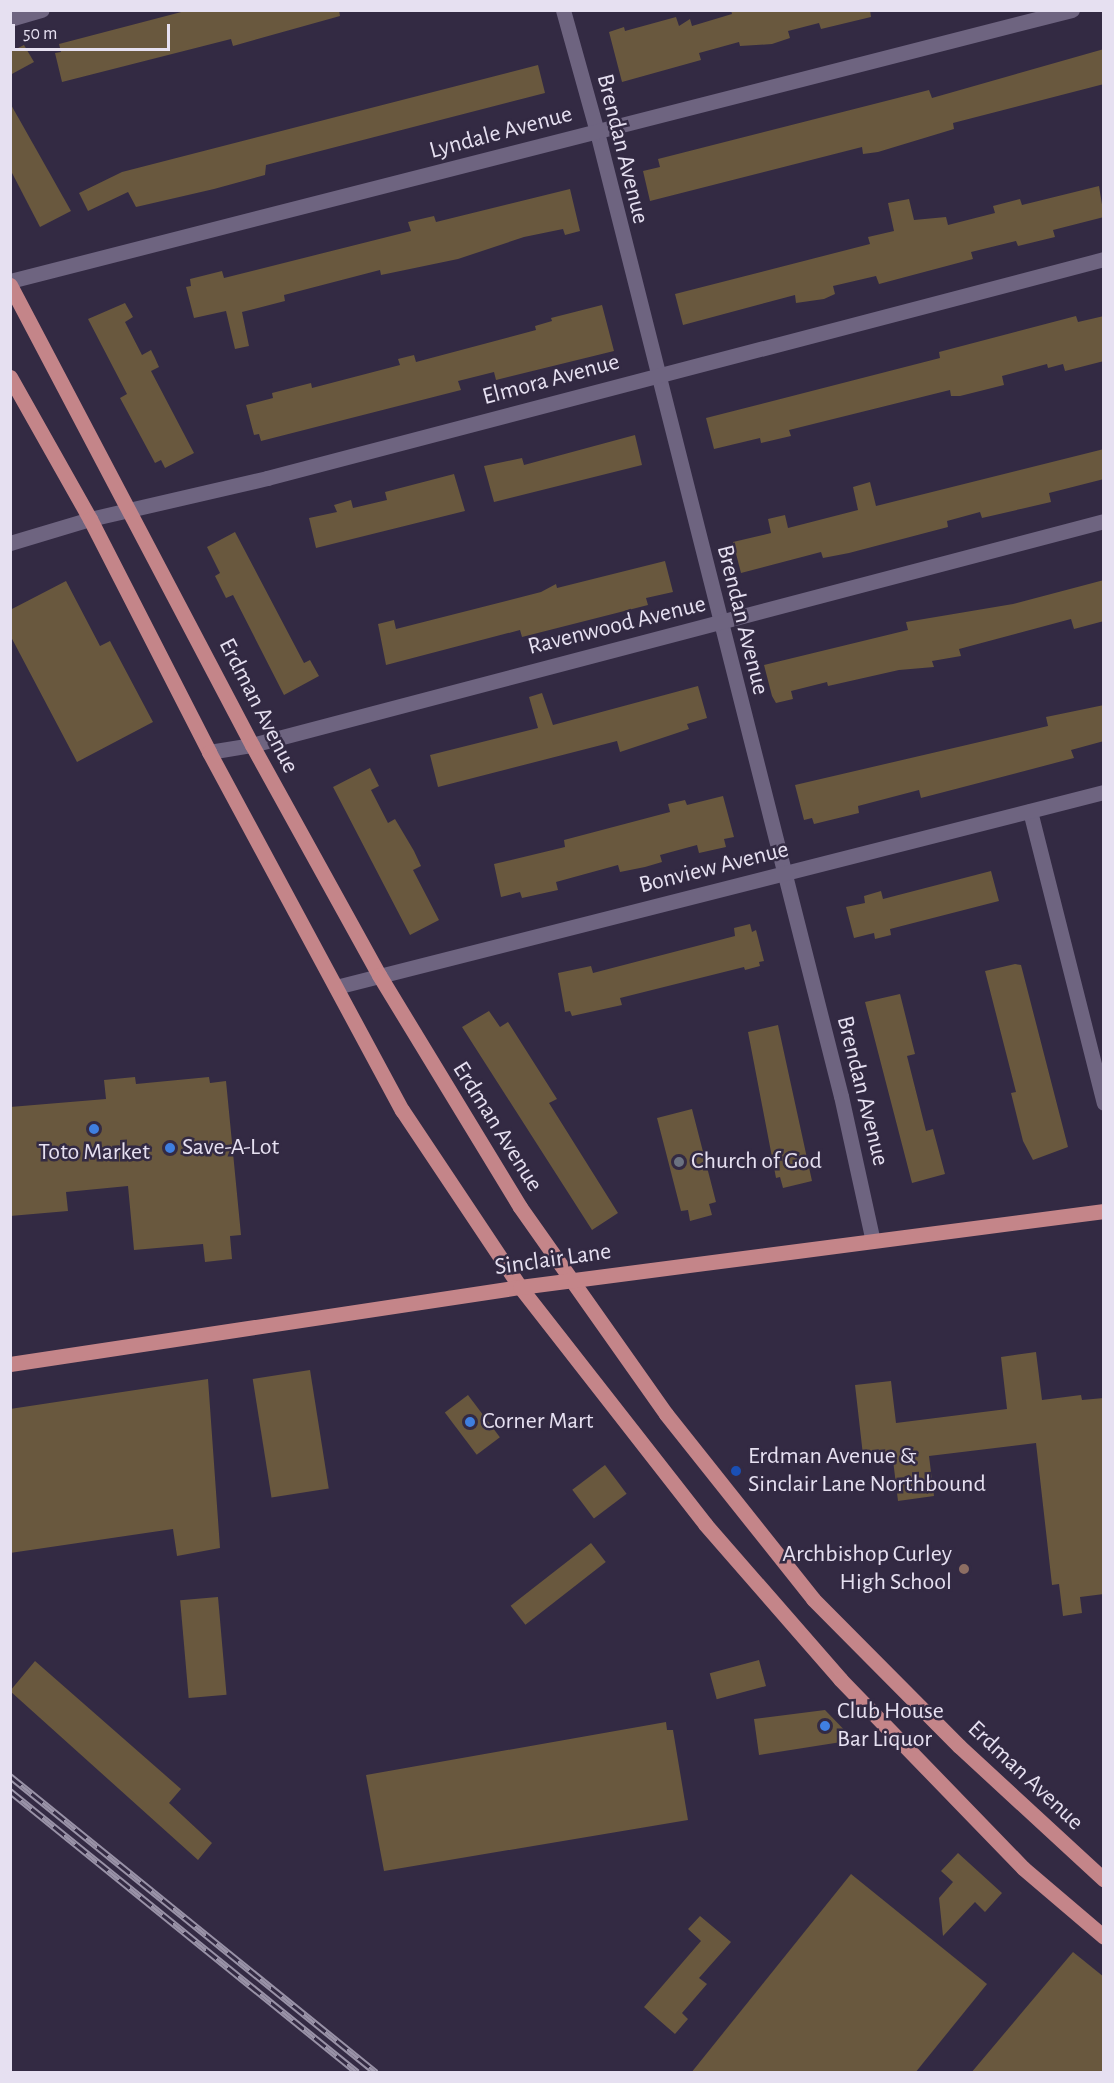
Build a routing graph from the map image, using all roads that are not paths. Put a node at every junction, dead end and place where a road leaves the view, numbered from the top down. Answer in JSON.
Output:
{"nodes":[{"id":1,"x":42,"y":10,"type":"edge"},
{"id":2,"x":562,"y":10,"type":"edge"},
{"id":3,"x":1072,"y":10,"type":"edge"},
{"id":4,"x":10,"y":19,"type":"edge"},
{"id":5,"x":597,"y":132,"type":"junction"},
{"id":6,"x":1104,"y":259,"type":"edge"},
{"id":7,"x":10,"y":283,"type":"edge"},
{"id":8,"x":657,"y":375,"type":"junction"},
{"id":9,"x":10,"y":377,"type":"edge"},
{"id":10,"x":129,"y":511,"type":"junction"},
{"id":11,"x":90,"y":519,"type":"junction"},
{"id":12,"x":1104,"y":521,"type":"edge"},
{"id":13,"x":10,"y":543,"type":"edge"},
{"id":14,"x":720,"y":623,"type":"junction"},
{"id":15,"x":252,"y":745,"type":"junction"},
{"id":16,"x":209,"y":752,"type":"junction"},
{"id":17,"x":1104,"y":792,"type":"edge"},
{"id":18,"x":1030,"y":811,"type":"junction"},
{"id":19,"x":782,"y":874,"type":"junction"},
{"id":20,"x":379,"y":975,"type":"junction"},
{"id":21,"x":336,"y":987,"type":"junction"},
{"id":22,"x":1104,"y":1103,"type":"edge"},
{"id":23,"x":1104,"y":1211,"type":"edge"},
{"id":24,"x":873,"y":1241,"type":"junction"},
{"id":25,"x":572,"y":1280,"type":"junction"},
{"id":26,"x":520,"y":1287,"type":"junction"},
{"id":27,"x":10,"y":1364,"type":"edge"},
{"id":28,"x":1104,"y":1880,"type":"edge"},
{"id":29,"x":1104,"y":1937,"type":"edge"}],
"edges":[{"from":1,"to":4,"type":"street"},
{"from":2,"to":5,"type":"street","name":"Brendan Avenue"},
{"from":3,"to":5,"type":"street","name":"Lyndale Avenue"},
{"from":5,"to":7,"type":"street","name":"Lyndale Avenue"},
{"from":5,"to":8,"type":"street","name":"Brendan Avenue"},
{"from":6,"to":8,"type":"street","name":"Elmora Avenue"},
{"from":7,"to":10,"type":"main road","name":"Erdman Avenue"},
{"from":8,"to":10,"type":"street","name":"Elmora Avenue"},
{"from":8,"to":14,"type":"street","name":"Brendan Avenue"},
{"from":9,"to":11,"type":"main road"},
{"from":10,"to":11,"type":"street","name":"Elmora Avenue"},
{"from":10,"to":15,"type":"main road","name":"Erdman Avenue"},
{"from":11,"to":13,"type":"street","name":"Elmora Avenue"},
{"from":11,"to":16,"type":"main road"},
{"from":12,"to":14,"type":"street","name":"Ravenwood Avenue"},
{"from":14,"to":15,"type":"street","name":"Ravenwood Avenue"},
{"from":14,"to":19,"type":"street","name":"Brendan Avenue"},
{"from":15,"to":16,"type":"street","name":"Ravenwood Avenue"},
{"from":15,"to":20,"type":"main road","name":"Erdman Avenue"},
{"from":16,"to":21,"type":"main road"},
{"from":17,"to":18,"type":"street","name":"Bonview Avenue"},
{"from":18,"to":19,"type":"street","name":"Bonview Avenue"},
{"from":18,"to":22,"type":"street"},
{"from":19,"to":20,"type":"street","name":"Bonview Avenue"},
{"from":19,"to":24,"type":"street","name":"Brendan Avenue"},
{"from":20,"to":21,"type":"street","name":"Bonview Avenue"},
{"from":20,"to":25,"type":"main road","name":"Erdman Avenue"},
{"from":21,"to":26,"type":"main road"},
{"from":23,"to":24,"type":"main road","name":"Sinclair Lane"},
{"from":24,"to":25,"type":"main road","name":"Sinclair Lane"},
{"from":25,"to":26,"type":"main road","name":"Sinclair Lane"},
{"from":25,"to":28,"type":"main road","name":"Erdman Avenue"},
{"from":26,"to":27,"type":"main road","name":"Sinclair Lane"},
{"from":26,"to":29,"type":"main road"}]}
